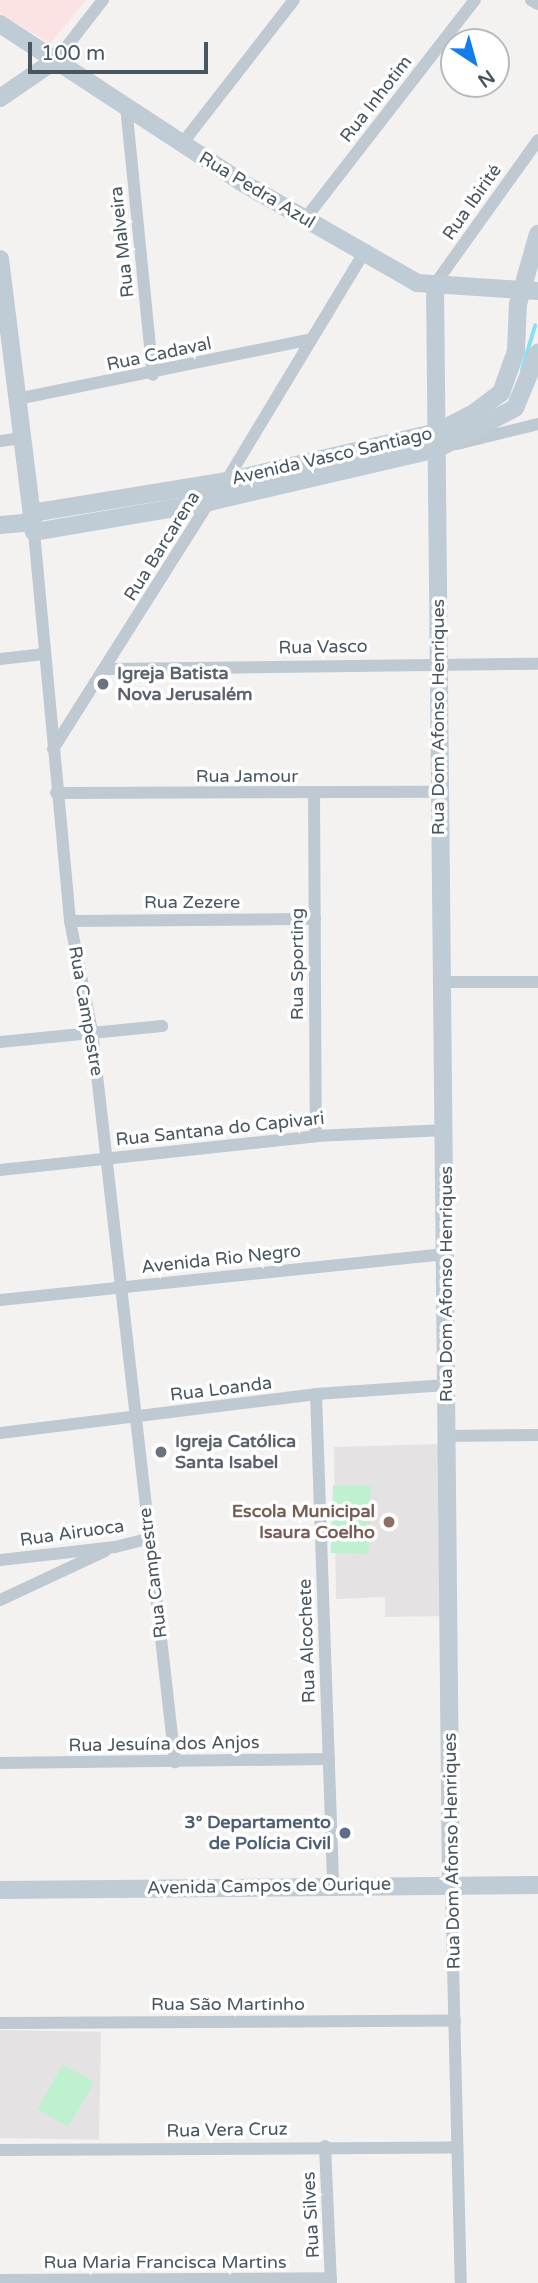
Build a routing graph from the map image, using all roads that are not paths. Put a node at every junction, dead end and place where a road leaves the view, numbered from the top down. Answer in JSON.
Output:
{"nodes":[{"id":1,"x":103,"y":0,"type":"edge"},
{"id":2,"x":294,"y":0,"type":"edge"},
{"id":3,"x":475,"y":0,"type":"edge"},
{"id":4,"x":531,"y":0,"type":"edge"},
{"id":5,"x":538,"y":4,"type":"edge"},
{"id":6,"x":0,"y":24,"type":"edge"},
{"id":7,"x":57,"y":59,"type":"junction"},
{"id":8,"x":0,"y":98,"type":"edge"},
{"id":9,"x":126,"y":106,"type":"junction"},
{"id":10,"x":538,"y":140,"type":"edge"},
{"id":11,"x":181,"y":145,"type":"junction"},
{"id":12,"x":305,"y":219,"type":"junction"},
{"id":13,"x":538,"y":234,"type":"edge"},
{"id":14,"x":364,"y":253,"type":"junction"},
{"id":15,"x":0,"y":259,"type":"edge"},
{"id":16,"x":435,"y":284,"type":"junction"},
{"id":17,"x":529,"y":290,"type":"edge"},
{"id":18,"x":308,"y":340,"type":"junction"},
{"id":19,"x":538,"y":353,"type":"edge"},
{"id":20,"x":153,"y":374,"type":"junction"},
{"id":21,"x":17,"y":399,"type":"junction"},
{"id":22,"x":515,"y":408,"type":"junction"},
{"id":23,"x":533,"y":426,"type":"edge"},
{"id":24,"x":22,"y":438,"type":"junction"},
{"id":25,"x":0,"y":441,"type":"edge"},
{"id":26,"x":437,"y":441,"type":"junction"},
{"id":27,"x":227,"y":481,"type":"junction"},
{"id":28,"x":209,"y":502,"type":"junction"},
{"id":29,"x":33,"y":522,"type":"junction"},
{"id":30,"x":0,"y":525,"type":"edge"},
{"id":31,"x":44,"y":654,"type":"junction"},
{"id":32,"x":0,"y":659,"type":"edge"},
{"id":33,"x":439,"y":663,"type":"junction"},
{"id":34,"x":538,"y":664,"type":"edge"},
{"id":35,"x":108,"y":669,"type":"junction"},
{"id":36,"x":53,"y":749,"type":"junction"},
{"id":37,"x":438,"y":792,"type":"junction"},
{"id":38,"x":56,"y":793,"type":"junction"},
{"id":39,"x":314,"y":793,"type":"junction"},
{"id":40,"x":315,"y":919,"type":"junction"},
{"id":41,"x":70,"y":921,"type":"junction"},
{"id":42,"x":444,"y":982,"type":"junction"},
{"id":43,"x":538,"y":982,"type":"edge"},
{"id":44,"x":162,"y":1026,"type":"dead end"},
{"id":45,"x":92,"y":1031,"type":"junction"},
{"id":46,"x":0,"y":1042,"type":"edge"},
{"id":47,"x":445,"y":1130,"type":"junction"},
{"id":48,"x":316,"y":1136,"type":"junction"},
{"id":49,"x":106,"y":1158,"type":"junction"},
{"id":50,"x":0,"y":1170,"type":"edge"},
{"id":51,"x":446,"y":1254,"type":"junction"},
{"id":52,"x":120,"y":1286,"type":"junction"},
{"id":53,"x":0,"y":1300,"type":"edge"},
{"id":54,"x":447,"y":1385,"type":"junction"},
{"id":55,"x":316,"y":1394,"type":"junction"},
{"id":56,"x":134,"y":1418,"type":"junction"},
{"id":57,"x":0,"y":1433,"type":"edge"},
{"id":58,"x":538,"y":1435,"type":"edge"},
{"id":59,"x":447,"y":1436,"type":"junction"},
{"id":60,"x":150,"y":1538,"type":"junction"},
{"id":61,"x":114,"y":1547,"type":"junction"},
{"id":62,"x":0,"y":1560,"type":"edge"},
{"id":63,"x":0,"y":1600,"type":"edge"},
{"id":64,"x":329,"y":1759,"type":"junction"},
{"id":65,"x":175,"y":1762,"type":"junction"},
{"id":66,"x":0,"y":1763,"type":"edge"},
{"id":67,"x":451,"y":1884,"type":"junction"},
{"id":68,"x":333,"y":1885,"type":"junction"},
{"id":69,"x":538,"y":1885,"type":"edge"},
{"id":70,"x":0,"y":1890,"type":"edge"},
{"id":71,"x":455,"y":2021,"type":"junction"},
{"id":72,"x":0,"y":2023,"type":"edge"},
{"id":73,"x":325,"y":2146,"type":"junction"},
{"id":74,"x":454,"y":2148,"type":"junction"},
{"id":75,"x":0,"y":2150,"type":"edge"},
{"id":76,"x":0,"y":2280,"type":"edge"},
{"id":77,"x":331,"y":2281,"type":"edge"},
{"id":78,"x":461,"y":2283,"type":"edge"}],
"edges":[{"from":1,"to":7,"type":"street"},
{"from":2,"to":11,"type":"street"},
{"from":3,"to":12,"type":"street","name":"Rua Inhotim"},
{"from":4,"to":5,"type":"street"},
{"from":6,"to":7,"type":"street","name":"Rua Pedra Azul"},
{"from":7,"to":8,"type":"street"},
{"from":7,"to":9,"type":"street","name":"Rua Pedra Azul"},
{"from":9,"to":11,"type":"street","name":"Rua Pedra Azul"},
{"from":9,"to":20,"type":"street","name":"Rua Malveira"},
{"from":10,"to":16,"type":"street","name":"Rua Ibirité"},
{"from":11,"to":12,"type":"street","name":"Rua Pedra Azul"},
{"from":12,"to":14,"type":"street","name":"Rua Pedra Azul"},
{"from":13,"to":17,"type":"street","name":"Avenida Vasco Santiago"},
{"from":14,"to":16,"type":"street","name":"Rua Pedra Azul"},
{"from":14,"to":18,"type":"street","name":"Rua Barcarena"},
{"from":15,"to":21,"type":"street","name":"Rua Campestre"},
{"from":16,"to":17,"type":"street","name":"Rua Pedra Azul"},
{"from":16,"to":26,"type":"street","name":"Rua Dom Afonso Henriques"},
{"from":17,"to":26,"type":"street","name":"Avenida Vasco Santiago"},
{"from":18,"to":20,"type":"street","name":"Rua Cadaval"},
{"from":18,"to":27,"type":"street","name":"Rua Barcarena"},
{"from":19,"to":22,"type":"street"},
{"from":20,"to":21,"type":"street","name":"Rua Cadaval"},
{"from":21,"to":24,"type":"street","name":"Rua Campestre"},
{"from":22,"to":23,"type":"street"},
{"from":22,"to":26,"type":"street","name":"Avenida Vasco Santiago"},
{"from":23,"to":26,"type":"street"},
{"from":24,"to":25,"type":"street"},
{"from":24,"to":29,"type":"street","name":"Rua Campestre"},
{"from":26,"to":27,"type":"street","name":"Avenida Vasco Santiago"},
{"from":26,"to":28,"type":"street","name":"Avenida Vasco Santiago"},
{"from":26,"to":33,"type":"street","name":"Rua Dom Afonso Henriques"},
{"from":27,"to":28,"type":"street","name":"Rua Barcarena"},
{"from":27,"to":29,"type":"street","name":"Avenida Vasco Santiago"},
{"from":28,"to":29,"type":"street","name":"Avenida Vasco Santiago"},
{"from":28,"to":35,"type":"street","name":"Rua Barcarena"},
{"from":29,"to":30,"type":"street","name":"Avenida Vasco Santiago"},
{"from":29,"to":31,"type":"street","name":"Rua Campestre"},
{"from":31,"to":32,"type":"street"},
{"from":31,"to":36,"type":"street","name":"Rua Campestre"},
{"from":33,"to":34,"type":"street","name":"Rua Vasco"},
{"from":33,"to":35,"type":"street","name":"Rua Vasco"},
{"from":33,"to":37,"type":"street","name":"Rua Dom Afonso Henriques"},
{"from":35,"to":36,"type":"street","name":"Rua Barcarena"},
{"from":36,"to":38,"type":"street","name":"Rua Campestre"},
{"from":37,"to":39,"type":"street","name":"Rua Jamour"},
{"from":37,"to":42,"type":"street","name":"Rua Dom Afonso Henriques"},
{"from":38,"to":39,"type":"street","name":"Rua Jamour"},
{"from":38,"to":41,"type":"street","name":"Rua Campestre"},
{"from":39,"to":40,"type":"street","name":"Rua Sporting"},
{"from":40,"to":41,"type":"street","name":"Rua Zezere"},
{"from":40,"to":48,"type":"street","name":"Rua Sporting"},
{"from":41,"to":45,"type":"street","name":"Rua Campestre"},
{"from":42,"to":43,"type":"street"},
{"from":42,"to":47,"type":"street","name":"Rua Dom Afonso Henriques"},
{"from":44,"to":45,"type":"street"},
{"from":45,"to":46,"type":"street"},
{"from":45,"to":49,"type":"street","name":"Rua Campestre"},
{"from":47,"to":48,"type":"street","name":"Rua Santana do Capivari"},
{"from":47,"to":51,"type":"street","name":"Rua Dom Afonso Henriques"},
{"from":48,"to":49,"type":"street","name":"Rua Santana do Capivari"},
{"from":49,"to":50,"type":"street","name":"Rua Santana do Capivari"},
{"from":49,"to":52,"type":"street","name":"Rua Campestre"},
{"from":51,"to":52,"type":"street","name":"Avenida Rio Negro"},
{"from":51,"to":54,"type":"street","name":"Rua Dom Afonso Henriques"},
{"from":52,"to":53,"type":"street","name":"Avenida Rio Negro"},
{"from":52,"to":56,"type":"street","name":"Rua Campestre"},
{"from":54,"to":55,"type":"street","name":"Rua Loanda"},
{"from":54,"to":59,"type":"street","name":"Rua Dom Afonso Henriques"},
{"from":55,"to":56,"type":"street","name":"Rua Loanda"},
{"from":55,"to":64,"type":"street","name":"Rua Alcochete"},
{"from":56,"to":57,"type":"street","name":"Rua Loanda"},
{"from":56,"to":60,"type":"street","name":"Rua Campestre"},
{"from":58,"to":59,"type":"street"},
{"from":59,"to":67,"type":"street","name":"Rua Dom Afonso Henriques"},
{"from":60,"to":61,"type":"street","name":"Rua Airuoca"},
{"from":60,"to":65,"type":"street","name":"Rua Campestre"},
{"from":61,"to":62,"type":"street","name":"Rua Airuoca"},
{"from":61,"to":63,"type":"street"},
{"from":64,"to":65,"type":"street","name":"Rua Jesuína dos Anjos"},
{"from":64,"to":68,"type":"street","name":"Rua Alcochete"},
{"from":65,"to":66,"type":"street","name":"Rua Jesuína dos Anjos"},
{"from":67,"to":68,"type":"street","name":"Avenida Campos de Ourique"},
{"from":67,"to":69,"type":"street","name":"Avenida Campos de Ourique"},
{"from":67,"to":71,"type":"street","name":"Rua Dom Afonso Henriques"},
{"from":68,"to":70,"type":"street","name":"Avenida Campos de Ourique"},
{"from":71,"to":72,"type":"street","name":"Rua São Martinho"},
{"from":71,"to":74,"type":"street","name":"Rua Dom Afonso Henriques"},
{"from":73,"to":74,"type":"street","name":"Rua Vera Cruz"},
{"from":73,"to":75,"type":"street","name":"Rua Vera Cruz"},
{"from":73,"to":77,"type":"street","name":"Rua Silves"},
{"from":74,"to":78,"type":"street","name":"Rua Dom Afonso Henriques"},
{"from":76,"to":77,"type":"street","name":"Rua Maria Francisca Martins"}]}
